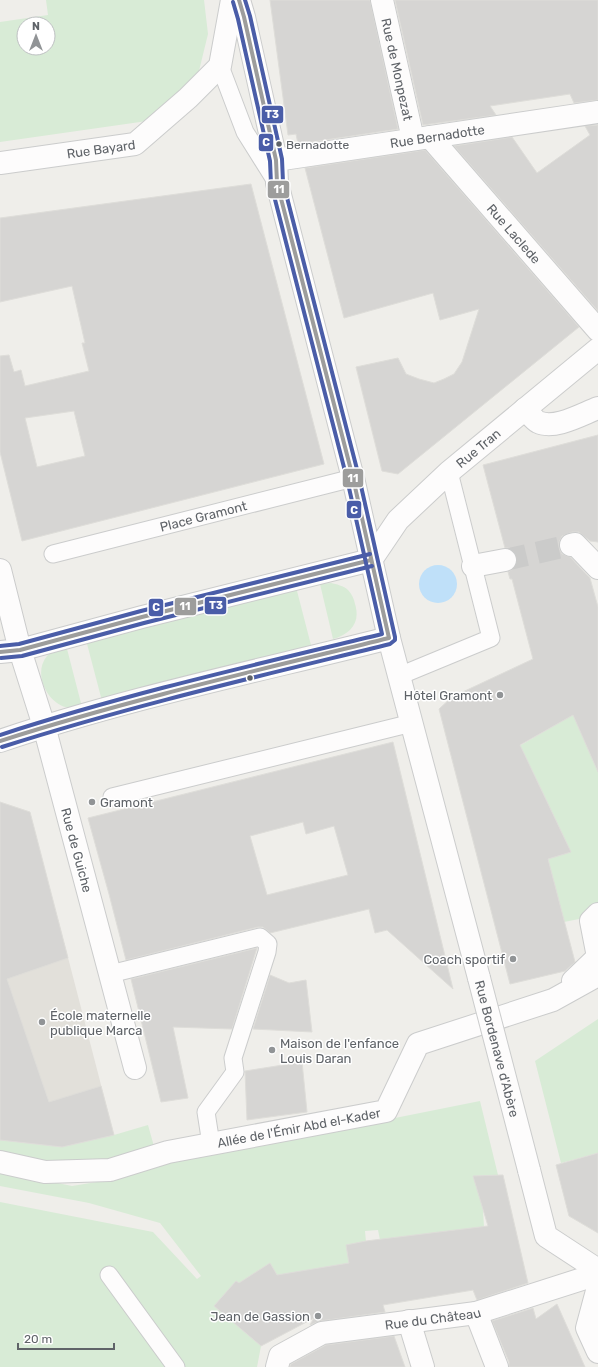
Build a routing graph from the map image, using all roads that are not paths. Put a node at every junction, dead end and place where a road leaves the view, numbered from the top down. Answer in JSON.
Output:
{"nodes":[{"id":1,"x":232,"y":0,"type":"edge"},
{"id":2,"x":239,"y":0,"type":"edge"},
{"id":3,"x":382,"y":0,"type":"edge"},
{"id":4,"x":220,"y":66,"type":"junction"},
{"id":5,"x":598,"y":112,"type":"edge"},
{"id":6,"x":422,"y":138,"type":"junction"},
{"id":7,"x":276,"y":160,"type":"junction"},
{"id":8,"x":0,"y":163,"type":"edge"},
{"id":9,"x":277,"y":184,"type":"junction"},
{"id":10,"x":598,"y":330,"type":"edge"},
{"id":11,"x":598,"y":350,"type":"edge"},
{"id":12,"x":598,"y":408,"type":"edge"},
{"id":13,"x":525,"y":409,"type":"junction"},
{"id":14,"x":449,"y":472,"type":"junction"},
{"id":15,"x":353,"y":478,"type":"junction"},
{"id":16,"x":571,"y":544,"type":"dead end"},
{"id":17,"x":53,"y":554,"type":"dead end"},
{"id":18,"x":371,"y":560,"type":"junction"},
{"id":19,"x":505,"y":560,"type":"tunnel mouth"},
{"id":20,"x":473,"y":566,"type":"junction"},
{"id":21,"x":598,"y":568,"type":"edge"},
{"id":22,"x":0,"y":570,"type":"edge"},
{"id":23,"x":390,"y":638,"type":"junction"},
{"id":24,"x":10,"y":651,"type":"edge"},
{"id":25,"x":399,"y":676,"type":"junction"},
{"id":26,"x":412,"y":723,"type":"junction"},
{"id":27,"x":44,"y":726,"type":"junction"},
{"id":28,"x":0,"y":740,"type":"edge"},
{"id":29,"x":112,"y":797,"type":"dead end"},
{"id":30,"x":598,"y":914,"type":"edge"},
{"id":31,"x":110,"y":974,"type":"junction"},
{"id":32,"x":598,"y":975,"type":"edge"},
{"id":33,"x":553,"y":1000,"type":"junction"},
{"id":34,"x":135,"y":1068,"type":"dead end"},
{"id":35,"x":211,"y":1144,"type":"junction"},
{"id":36,"x":0,"y":1162,"type":"edge"},
{"id":37,"x":598,"y":1270,"type":"edge"},
{"id":38,"x":598,"y":1274,"type":"edge"},
{"id":39,"x":109,"y":1275,"type":"dead end"},
{"id":40,"x":598,"y":1287,"type":"edge"},
{"id":41,"x":476,"y":1313,"type":"junction"},
{"id":42,"x":409,"y":1321,"type":"junction"},
{"id":43,"x":598,"y":1352,"type":"edge"},
{"id":44,"x":176,"y":1367,"type":"edge"},
{"id":45,"x":277,"y":1367,"type":"edge"},
{"id":46,"x":423,"y":1367,"type":"edge"},
{"id":47,"x":497,"y":1367,"type":"edge"}],
"edges":[{"from":1,"to":4,"type":"street"},
{"from":2,"to":7,"type":"street"},
{"from":3,"to":6,"type":"street","name":"Rue de Monpezat"},
{"from":4,"to":8,"type":"street","name":"Rue Bayard"},
{"from":4,"to":9,"type":"lane"},
{"from":5,"to":6,"type":"street","name":"Rue Bernadotte"},
{"from":6,"to":7,"type":"street","name":"Rue Bernadotte"},
{"from":6,"to":10,"type":"street","name":"Rue Laclede"},
{"from":7,"to":9,"type":"street"},
{"from":9,"to":15,"type":"street"},
{"from":11,"to":13,"type":"street","name":"Rue Tran"},
{"from":12,"to":13,"type":"street"},
{"from":13,"to":14,"type":"street","name":"Rue Tran"},
{"from":14,"to":18,"type":"street","name":"Rue Tran"},
{"from":14,"to":20,"type":"lane"},
{"from":15,"to":17,"type":"lane","name":"Place Gramont"},
{"from":15,"to":18,"type":"street"},
{"from":16,"to":21,"type":"street"},
{"from":18,"to":23,"type":"street"},
{"from":18,"to":24,"type":"street"},
{"from":19,"to":20,"type":"street"},
{"from":20,"to":25,"type":"lane"},
{"from":22,"to":24,"type":"street"},
{"from":23,"to":25,"type":"street","name":"Rue Bordenave d'Abère"},
{"from":23,"to":27,"type":"street"},
{"from":24,"to":27,"type":"street"},
{"from":25,"to":26,"type":"street","name":"Rue Bordenave d'Abère"},
{"from":26,"to":29,"type":"lane"},
{"from":26,"to":37,"type":"street","name":"Rue Bordenave d'Abère","bridge":true},
{"from":27,"to":28,"type":"street"},
{"from":27,"to":31,"type":"street","name":"Rue de Guiche"},
{"from":30,"to":33,"type":"street"},
{"from":31,"to":34,"type":"street","name":"Rue de Guiche"},
{"from":31,"to":35,"type":"lane"},
{"from":32,"to":33,"type":"street"},
{"from":33,"to":35,"type":"street","name":"Allée de l'Émir Abd el-Kader"},
{"from":35,"to":36,"type":"street","name":"Allée de l'Émir Abd el-Kader"},
{"from":38,"to":41,"type":"street","name":"Rue du Château"},
{"from":39,"to":44,"type":"lane"},
{"from":40,"to":43,"type":"street"},
{"from":41,"to":42,"type":"street","name":"Rue du Château"},
{"from":41,"to":47,"type":"street"},
{"from":42,"to":45,"type":"street","name":"Rue du Château"},
{"from":42,"to":46,"type":"street"}]}
